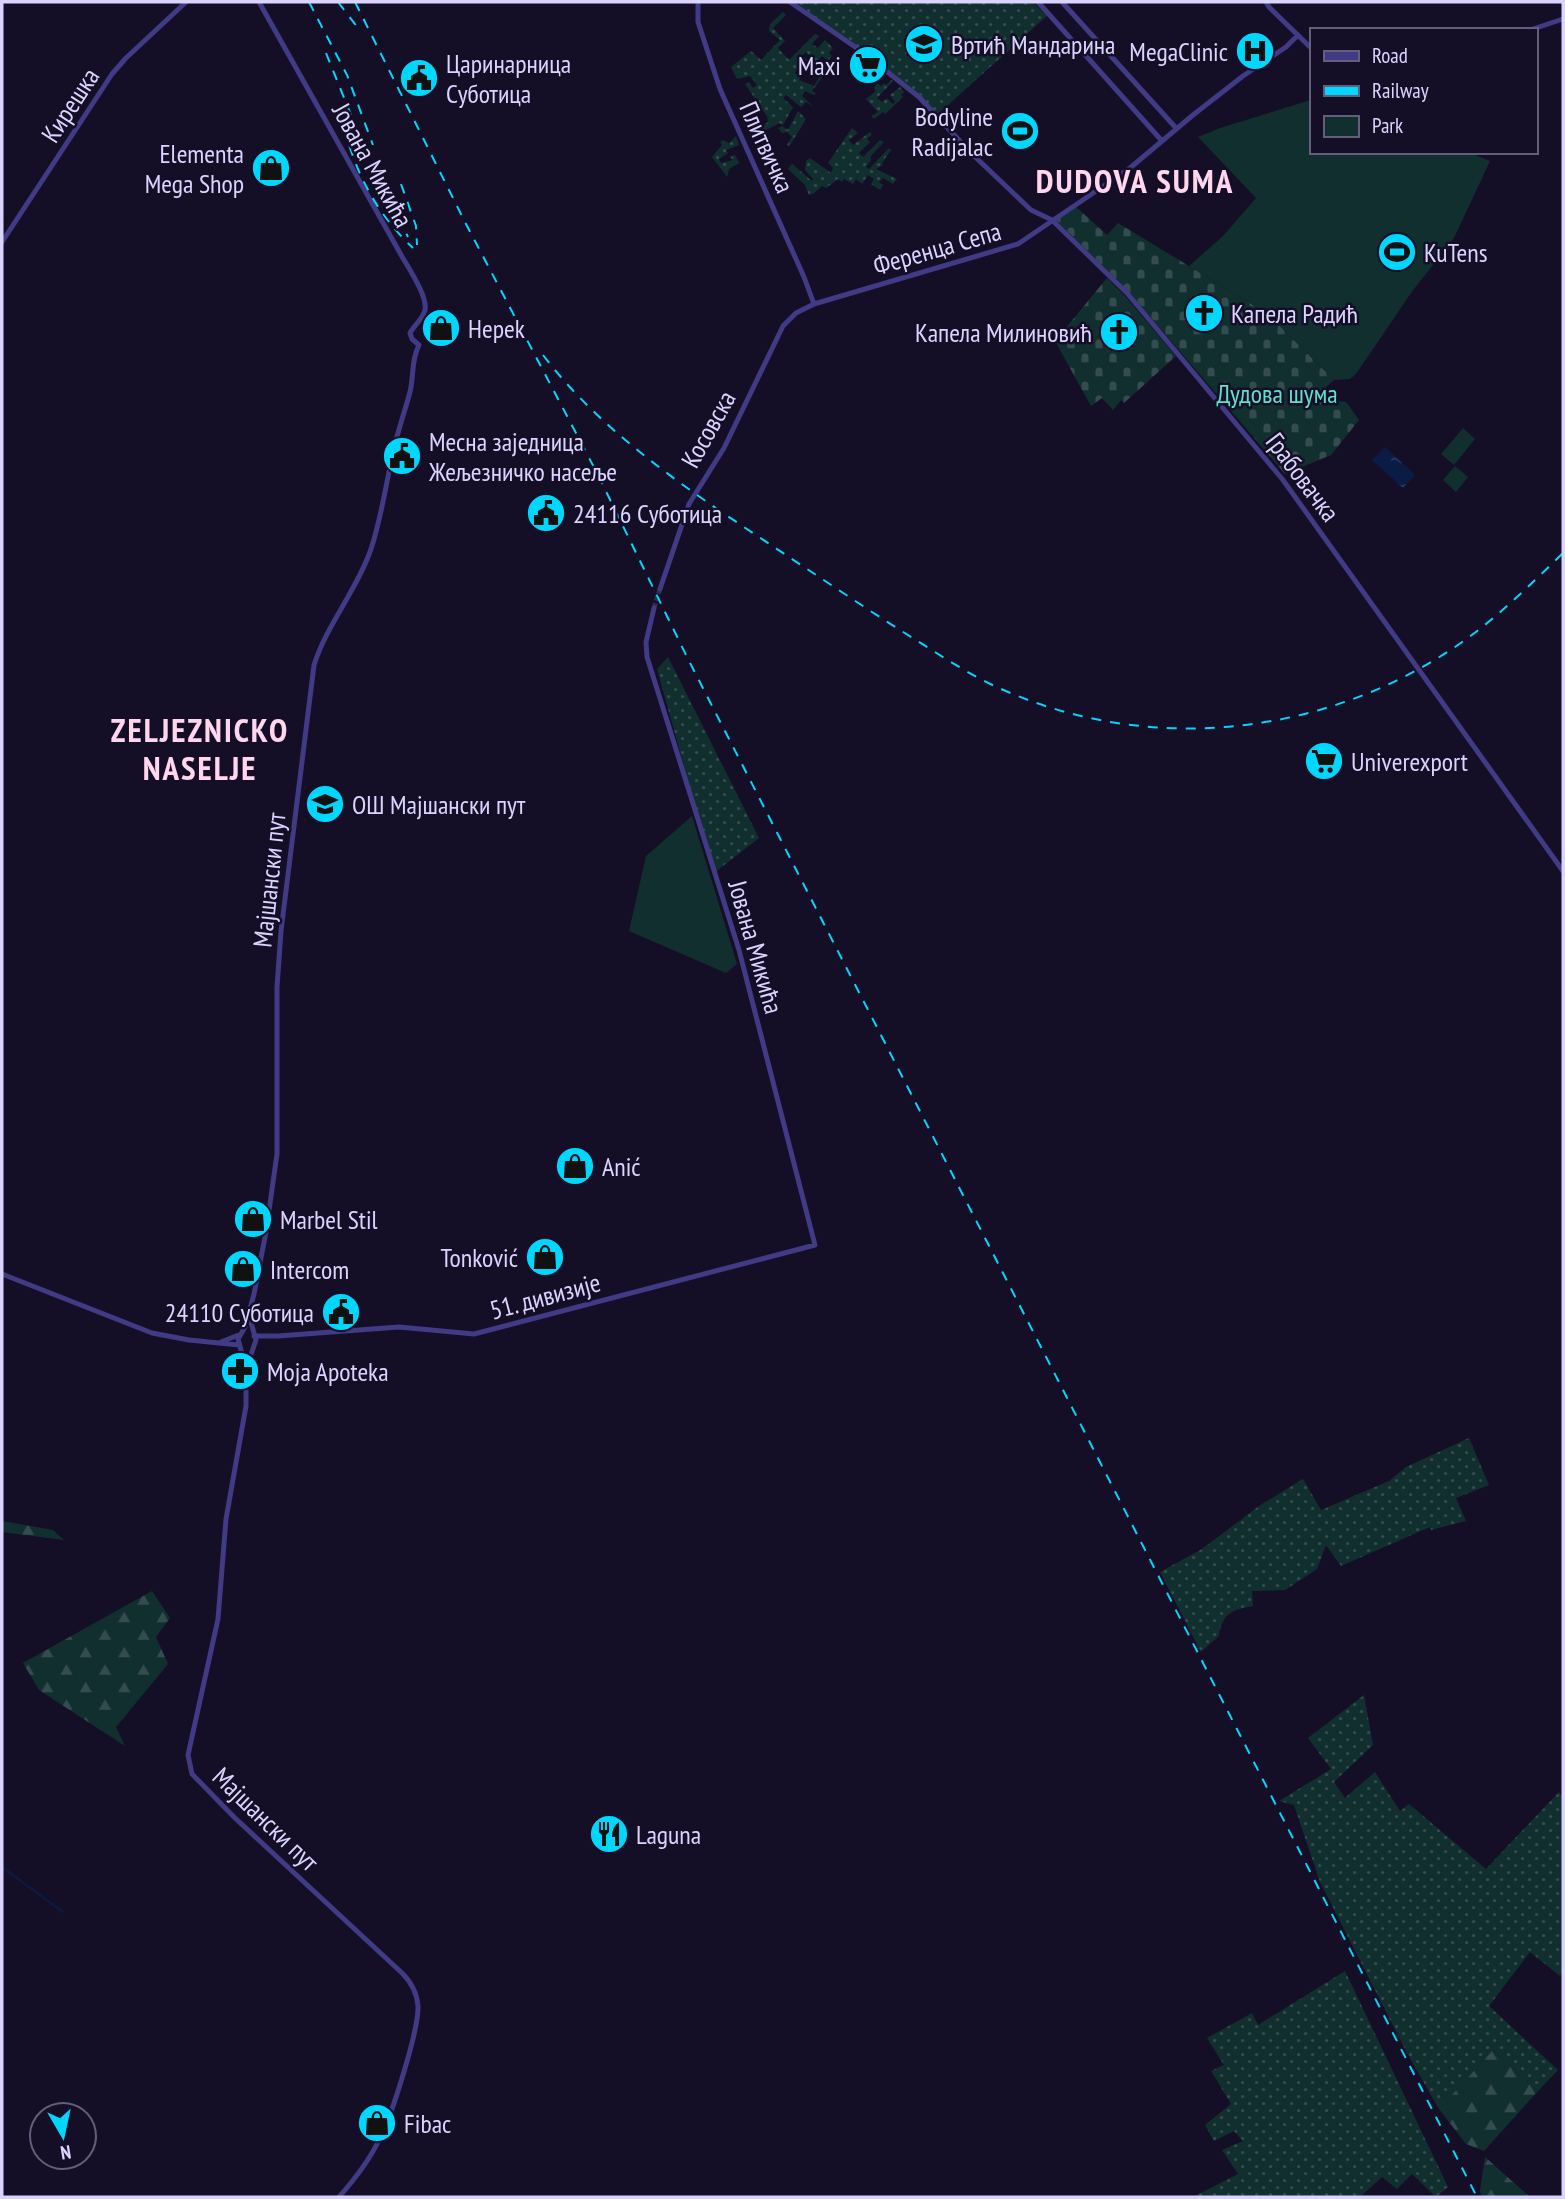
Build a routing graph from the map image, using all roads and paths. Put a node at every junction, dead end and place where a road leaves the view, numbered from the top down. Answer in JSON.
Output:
{"nodes":[{"id":1,"x":186,"y":2,"type":"edge"},
{"id":2,"x":259,"y":2,"type":"edge"},
{"id":3,"x":698,"y":2,"type":"edge"},
{"id":4,"x":790,"y":2,"type":"edge"},
{"id":5,"x":1038,"y":2,"type":"edge"},
{"id":6,"x":1062,"y":2,"type":"edge"},
{"id":7,"x":1266,"y":2,"type":"edge"},
{"id":8,"x":1563,"y":19,"type":"edge"},
{"id":9,"x":1536,"y":28,"type":"edge"},
{"id":10,"x":1298,"y":35,"type":"junction"},
{"id":11,"x":1310,"y":47,"type":"edge"},
{"id":12,"x":1176,"y":128,"type":"junction"},
{"id":13,"x":1162,"y":141,"type":"junction"},
{"id":14,"x":1052,"y":220,"type":"junction"},
{"id":15,"x":2,"y":242,"type":"edge"},
{"id":16,"x":814,"y":304,"type":"junction"},
{"id":17,"x":419,"y":345,"type":"joint"},
{"id":18,"x":660,"y":590,"type":"tunnel mouth"},
{"id":19,"x":654,"y":608,"type":"tunnel mouth"},
{"id":20,"x":1563,"y":871,"type":"edge"},
{"id":21,"x":816,"y":1245,"type":"joint"},
{"id":22,"x":2,"y":1274,"type":"edge"},
{"id":23,"x":250,"y":1312,"type":"junction"},
{"id":24,"x":242,"y":1333,"type":"junction"},
{"id":25,"x":254,"y":1335,"type":"junction"},
{"id":26,"x":278,"y":1336,"type":"junction"},
{"id":27,"x":217,"y":1342,"type":"junction"},
{"id":28,"x":240,"y":1345,"type":"junction"},
{"id":29,"x":253,"y":1347,"type":"junction"},
{"id":30,"x":246,"y":1369,"type":"junction"},
{"id":31,"x":339,"y":2197,"type":"edge"}],
"edges":[{"from":1,"to":15,"type":"street","name":"Кирешка"},
{"from":2,"to":17,"type":"street","name":"Јована Микића"},
{"from":3,"to":16,"type":"street","name":"Плитвичка"},
{"from":4,"to":14,"type":"street","name":"Грабовачка"},
{"from":5,"to":13,"type":"street"},
{"from":6,"to":12,"type":"street"},
{"from":7,"to":10,"type":"street"},
{"from":8,"to":9,"type":"street"},
{"from":10,"to":11,"type":"street"},
{"from":10,"to":12,"type":"street","name":"Ференца Сепа"},
{"from":12,"to":13,"type":"street","name":"Ференца Сепа"},
{"from":13,"to":14,"type":"street","name":"Ференца Сепа"},
{"from":14,"to":16,"type":"street","name":"Ференца Сепа"},
{"from":14,"to":20,"type":"street","name":"Грабовачка"},
{"from":16,"to":18,"type":"street","name":"Косовска"},
{"from":17,"to":23,"type":"street","name":"Мајшански пут"},
{"from":19,"to":21,"type":"street","name":"Јована Микића"},
{"from":21,"to":26,"type":"street","name":"51. дивизије"},
{"from":22,"to":27,"type":"street"},
{"from":23,"to":24,"type":"street","name":"Мајшански пут"},
{"from":23,"to":25,"type":"street","name":"Мајшански пут"},
{"from":24,"to":25,"type":"street"},
{"from":24,"to":27,"type":"street"},
{"from":24,"to":28,"type":"street"},
{"from":25,"to":26,"type":"street","name":"51. дивизије"},
{"from":25,"to":29,"type":"street"},
{"from":26,"to":29,"type":"street","name":"51. дивизије"},
{"from":27,"to":28,"type":"street"},
{"from":28,"to":29,"type":"street"},
{"from":28,"to":30,"type":"street","name":"Мајшански пут"},
{"from":29,"to":30,"type":"street","name":"Мајшански пут"},
{"from":30,"to":31,"type":"street","name":"Мајшански пут"}]}
